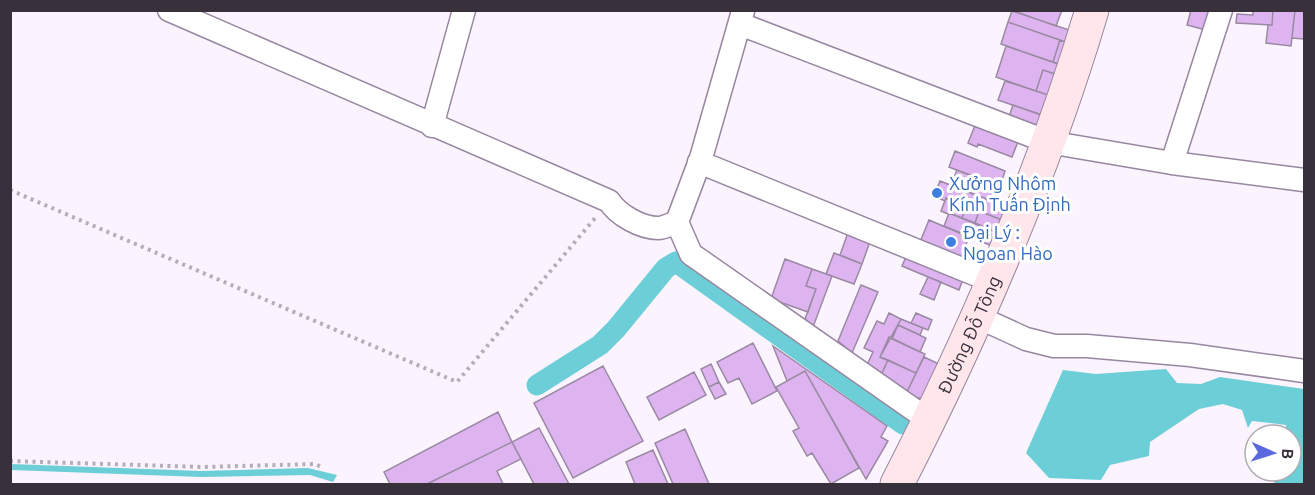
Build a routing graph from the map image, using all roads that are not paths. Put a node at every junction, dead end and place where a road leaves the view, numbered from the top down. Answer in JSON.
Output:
{"nodes":[{"id":1,"x":169,"y":10,"type":"edge"},
{"id":2,"x":464,"y":10,"type":"edge"},
{"id":3,"x":1092,"y":10,"type":"edge"},
{"id":4,"x":1221,"y":10,"type":"edge"},
{"id":5,"x":742,"y":17,"type":"edge"},
{"id":6,"x":432,"y":126,"type":"junction"},
{"id":7,"x":1048,"y":142,"type":"junction"},
{"id":8,"x":699,"y":162,"type":"junction"},
{"id":9,"x":1172,"y":163,"type":"junction"},
{"id":10,"x":1305,"y":180,"type":"edge"},
{"id":11,"x":676,"y":222,"type":"junction"},
{"id":12,"x":994,"y":282,"type":"junction"},
{"id":13,"x":978,"y":317,"type":"junction"},
{"id":14,"x":1305,"y":371,"type":"edge"},
{"id":15,"x":930,"y":421,"type":"junction"},
{"id":16,"x":897,"y":484,"type":"edge"}],
"edges":[{"from":1,"to":6,"type":"street"},
{"from":2,"to":6,"type":"street"},
{"from":3,"to":7,"type":"main road","name":"Đường Đỗ Tông"},
{"from":4,"to":9,"type":"street"},
{"from":5,"to":7,"type":"street"},
{"from":5,"to":8,"type":"street"},
{"from":6,"to":11,"type":"street"},
{"from":7,"to":9,"type":"street"},
{"from":7,"to":12,"type":"main road","name":"Đường Đỗ Tông"},
{"from":8,"to":11,"type":"street"},
{"from":8,"to":12,"type":"street"},
{"from":9,"to":10,"type":"street"},
{"from":11,"to":15,"type":"street"},
{"from":12,"to":13,"type":"main road","name":"Đường Đỗ Tông"},
{"from":13,"to":14,"type":"street"},
{"from":13,"to":15,"type":"main road","name":"Đường Đỗ Tông"},
{"from":15,"to":16,"type":"main road","name":"Đường Đỗ Tông"}]}
